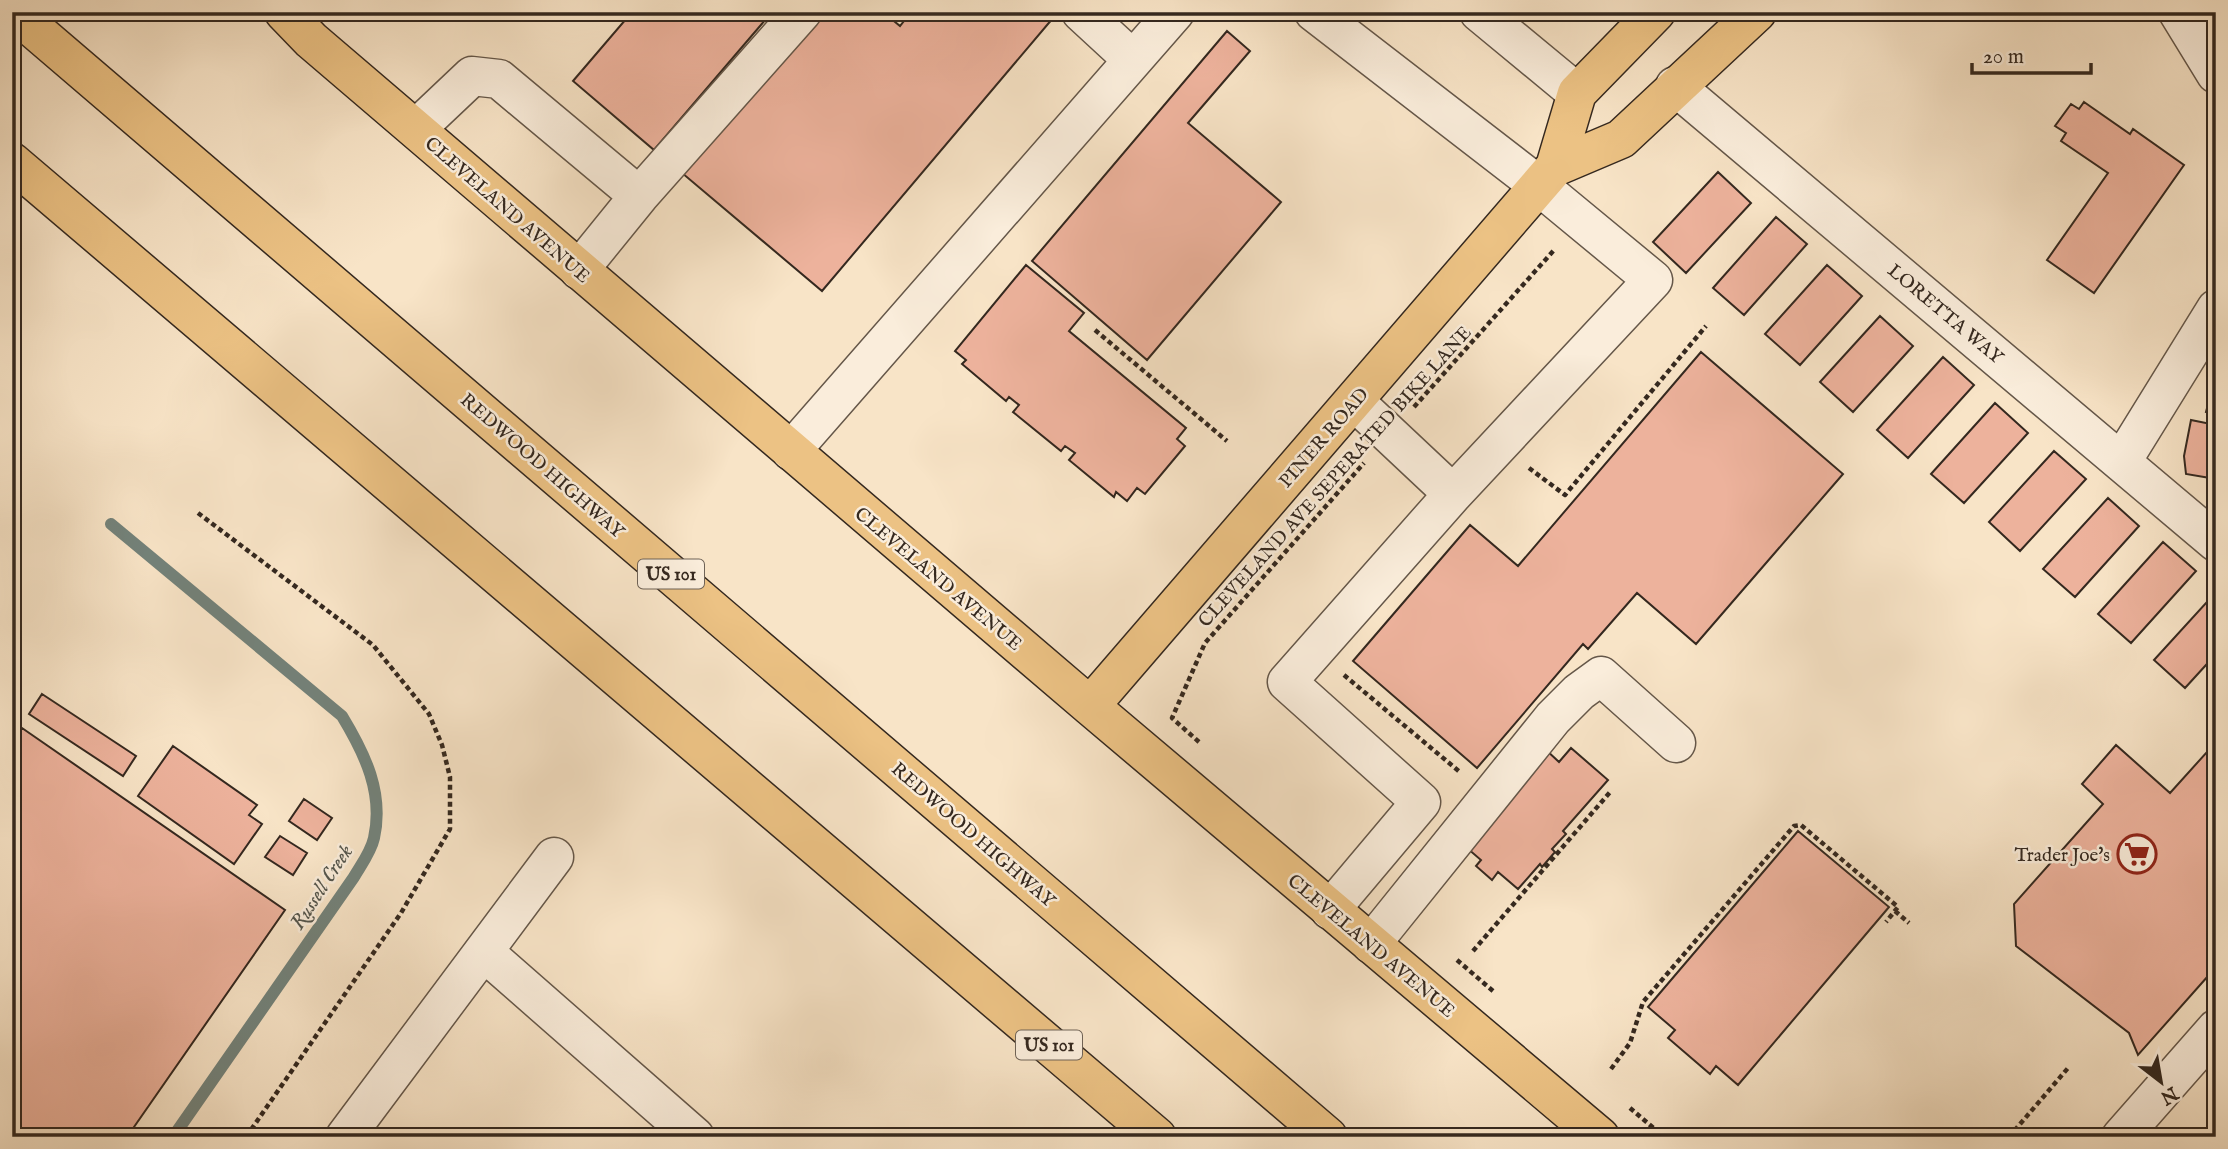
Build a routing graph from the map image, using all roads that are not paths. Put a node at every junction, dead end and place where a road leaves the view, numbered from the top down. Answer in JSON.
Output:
{"nodes":[{"id":1,"x":13,"y":12,"type":"edge"},
{"id":2,"x":284,"y":12,"type":"edge"},
{"id":3,"x":802,"y":12,"type":"edge"},
{"id":4,"x":1081,"y":12,"type":"edge"},
{"id":5,"x":1175,"y":12,"type":"edge"},
{"id":6,"x":1314,"y":12,"type":"edge"},
{"id":7,"x":1479,"y":12,"type":"edge"},
{"id":8,"x":1656,"y":12,"type":"edge"},
{"id":9,"x":1757,"y":12,"type":"edge"},
{"id":10,"x":2178,"y":12,"type":"edge"},
{"id":11,"x":1133,"y":60,"type":"junction"},
{"id":12,"x":2216,"y":74,"type":"edge"},
{"id":13,"x":1675,"y":86,"type":"junction"},
{"id":14,"x":1577,"y":93,"type":"junction"},
{"id":15,"x":416,"y":129,"type":"junction"},
{"id":16,"x":12,"y":162,"type":"edge"},
{"id":17,"x":1546,"y":176,"type":"junction"},
{"id":18,"x":639,"y":196,"type":"junction"},
{"id":19,"x":579,"y":270,"type":"junction"},
{"id":20,"x":2216,"y":309,"type":"edge"},
{"id":21,"x":1353,"y":401,"type":"junction"},
{"id":22,"x":792,"y":451,"type":"junction"},
{"id":23,"x":2122,"y":461,"type":"junction"},
{"id":24,"x":1453,"y":495,"type":"junction"},
{"id":25,"x":2216,"y":542,"type":"edge"},
{"id":26,"x":1090,"y":706,"type":"junction"},
{"id":27,"x":1676,"y":743,"type":"dead end"},
{"id":28,"x":554,"y":857,"type":"dead end"},
{"id":29,"x":1330,"y":909,"type":"junction"},
{"id":30,"x":1371,"y":944,"type":"junction"},
{"id":31,"x":484,"y":952,"type":"junction"},
{"id":32,"x":2216,"y":1029,"type":"edge"},
{"id":33,"x":345,"y":1137,"type":"edge"},
{"id":34,"x":695,"y":1137,"type":"edge"},
{"id":35,"x":1157,"y":1137,"type":"edge"},
{"id":36,"x":1328,"y":1137,"type":"edge"},
{"id":37,"x":1600,"y":1137,"type":"edge"},
{"id":38,"x":2121,"y":1137,"type":"edge"}],
"edges":[{"from":1,"to":36,"type":"main road","name":"REDWOOD HIGHWAY","number":"US 101"},
{"from":2,"to":15,"type":"main road","name":"CLEVELAND AVENUE"},
{"from":3,"to":18,"type":"street"},
{"from":4,"to":11,"type":"street"},
{"from":5,"to":11,"type":"street"},
{"from":6,"to":17,"type":"street"},
{"from":7,"to":14,"type":"street"},
{"from":8,"to":14,"type":"main road","name":"PINER ROAD"},
{"from":9,"to":13,"type":"main road","name":"PINER ROAD"},
{"from":10,"to":12,"type":"street"},
{"from":11,"to":22,"type":"street"},
{"from":13,"to":17,"type":"main road","name":"PINER ROAD"},
{"from":13,"to":23,"type":"street","name":"LORETTA WAY"},
{"from":14,"to":17,"type":"main road","name":"PINER ROAD"},
{"from":15,"to":18,"type":"street"},
{"from":15,"to":19,"type":"main road","name":"CLEVELAND AVENUE"},
{"from":16,"to":35,"type":"main road","number":"US 101"},
{"from":17,"to":21,"type":"main road","name":"PINER ROAD"},
{"from":17,"to":24,"type":"street"},
{"from":18,"to":19,"type":"street"},
{"from":19,"to":22,"type":"main road","name":"CLEVELAND AVENUE"},
{"from":20,"to":23,"type":"street"},
{"from":21,"to":24,"type":"street"},
{"from":21,"to":26,"type":"main road","name":"PINER ROAD"},
{"from":22,"to":26,"type":"main road","name":"CLEVELAND AVENUE"},
{"from":23,"to":25,"type":"street","name":"LORETTA WAY"},
{"from":24,"to":29,"type":"street"},
{"from":26,"to":29,"type":"main road","name":"CLEVELAND AVENUE"},
{"from":27,"to":30,"type":"street"},
{"from":28,"to":31,"type":"street"},
{"from":29,"to":30,"type":"main road","name":"CLEVELAND AVENUE"},
{"from":30,"to":37,"type":"main road","name":"CLEVELAND AVENUE"},
{"from":31,"to":33,"type":"street"},
{"from":31,"to":34,"type":"street"},
{"from":32,"to":38,"type":"street"}]}
